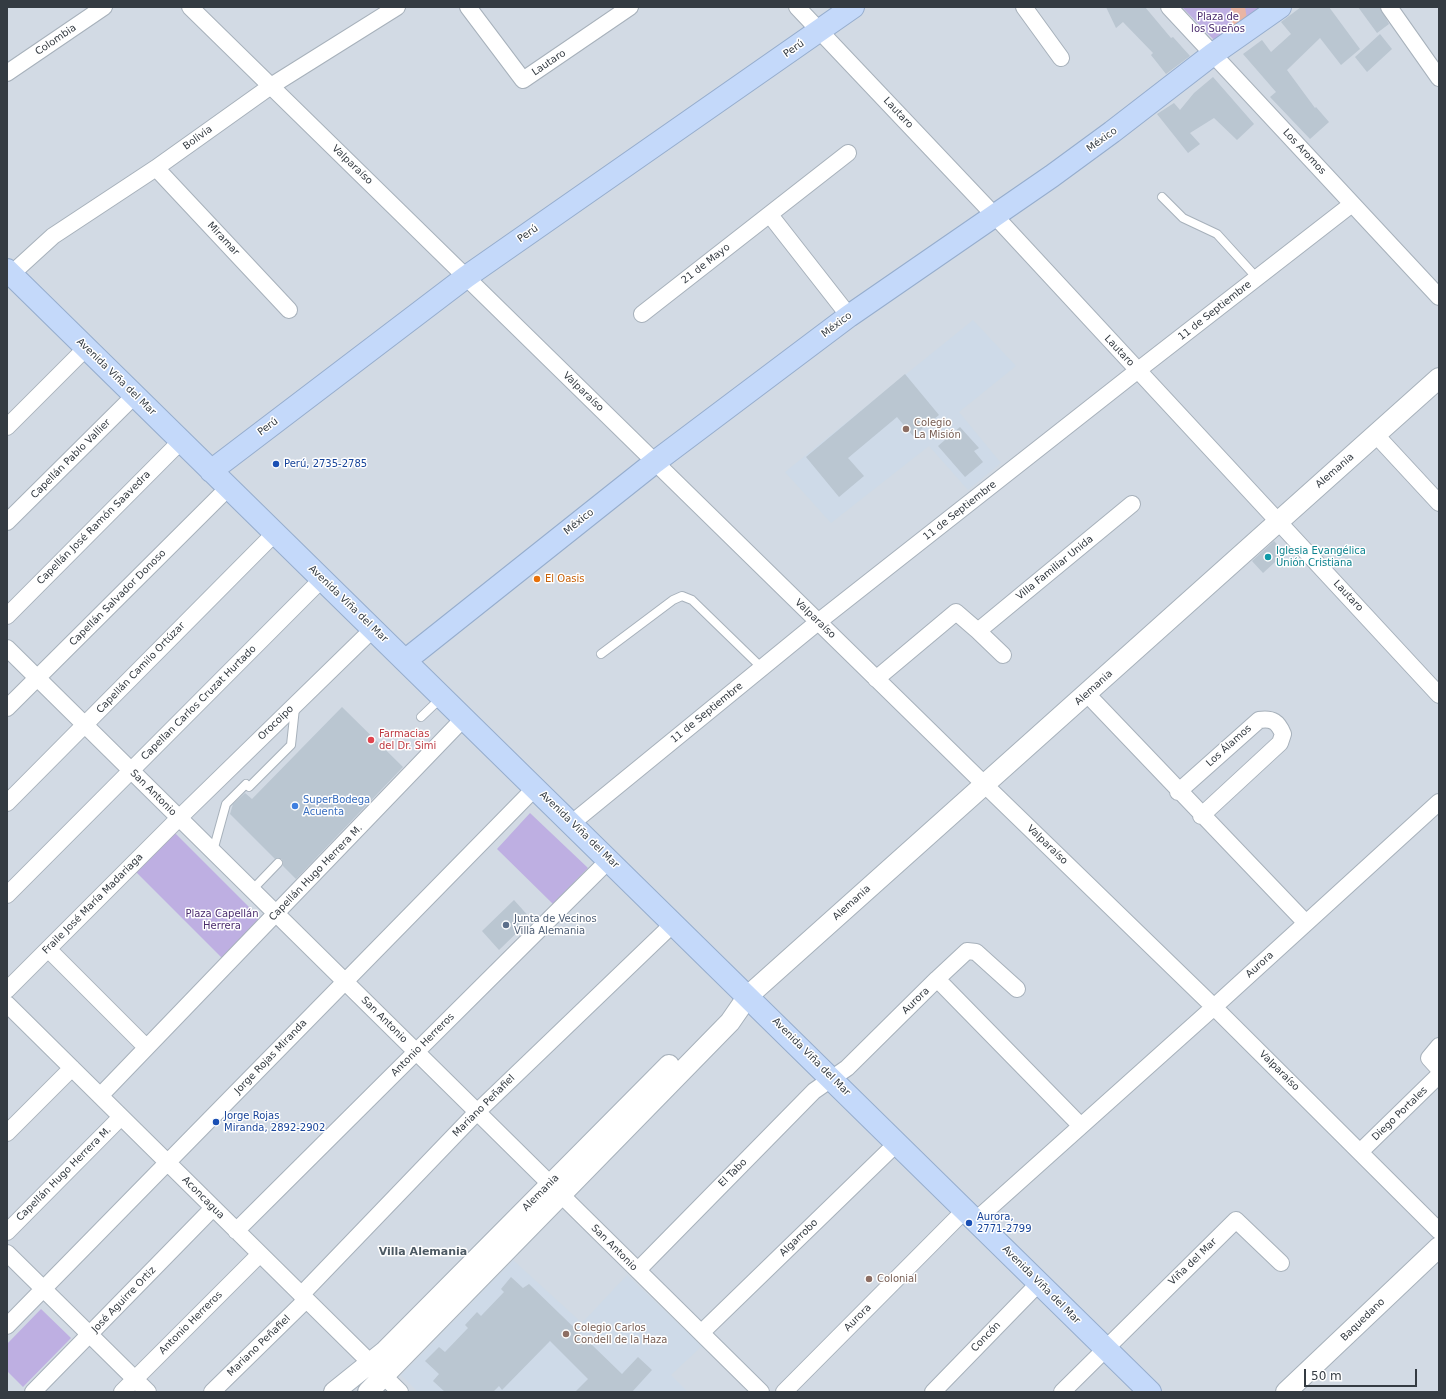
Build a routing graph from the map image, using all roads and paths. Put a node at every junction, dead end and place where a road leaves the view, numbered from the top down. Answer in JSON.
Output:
{"nodes":[{"id":1,"x":104,"y":7,"type":"edge"},
{"id":2,"x":190,"y":7,"type":"edge"},
{"id":3,"x":397,"y":7,"type":"edge"},
{"id":4,"x":468,"y":7,"type":"edge"},
{"id":5,"x":630,"y":7,"type":"edge"},
{"id":6,"x":797,"y":7,"type":"edge"},
{"id":7,"x":853,"y":7,"type":"edge"},
{"id":8,"x":1024,"y":7,"type":"edge"},
{"id":9,"x":1169,"y":7,"type":"edge"},
{"id":10,"x":1280,"y":7,"type":"edge"},
{"id":11,"x":1389,"y":7,"type":"edge"},
{"id":12,"x":820,"y":31,"type":"junction"},
{"id":13,"x":1213,"y":54,"type":"junction"},
{"id":14,"x":1061,"y":58,"type":"dead end"},
{"id":15,"x":7,"y":73,"type":"edge"},
{"id":16,"x":1439,"y":78,"type":"edge"},
{"id":17,"x":271,"y":86,"type":"junction"},
{"id":18,"x":848,"y":153,"type":"dead end"},
{"id":19,"x":156,"y":168,"type":"junction"},
{"id":20,"x":1162,"y":197,"type":"dead end"},
{"id":21,"x":1352,"y":204,"type":"junction"},
{"id":22,"x":770,"y":215,"type":"junction"},
{"id":23,"x":994,"y":216,"type":"junction"},
{"id":24,"x":8,"y":274,"type":"edge"},
{"id":25,"x":466,"y":277,"type":"junction"},
{"id":26,"x":1257,"y":278,"type":"junction"},
{"id":27,"x":1439,"y":297,"type":"edge"},
{"id":28,"x":289,"y":310,"type":"dead end"},
{"id":29,"x":642,"y":314,"type":"dead end"},
{"id":30,"x":849,"y":316,"type":"junction"},
{"id":31,"x":86,"y":348,"type":"junction"},
{"id":32,"x":1137,"y":371,"type":"junction"},
{"id":33,"x":1439,"y":378,"type":"edge"},
{"id":34,"x":135,"y":395,"type":"junction"},
{"id":35,"x":7,"y":427,"type":"edge"},
{"id":36,"x":1376,"y":435,"type":"junction"},
{"id":37,"x":181,"y":441,"type":"junction"},
{"id":38,"x":655,"y":462,"type":"junction"},
{"id":39,"x":211,"y":471,"type":"junction"},
{"id":40,"x":229,"y":487,"type":"junction"},
{"id":41,"x":1439,"y":502,"type":"edge"},
{"id":42,"x":1132,"y":504,"type":"dead end"},
{"id":43,"x":1278,"y":521,"type":"junction"},
{"id":44,"x":7,"y":522,"type":"edge"},
{"id":45,"x":275,"y":532,"type":"junction"},
{"id":46,"x":322,"y":578,"type":"junction"},
{"id":47,"x":7,"y":616,"type":"edge"},
{"id":48,"x":818,"y":622,"type":"junction"},
{"id":49,"x":373,"y":629,"type":"junction"},
{"id":50,"x":978,"y":631,"type":"junction"},
{"id":51,"x":7,"y":648,"type":"edge"},
{"id":52,"x":601,"y":654,"type":"dead end"},
{"id":53,"x":1003,"y":655,"type":"dead end"},
{"id":54,"x":406,"y":660,"type":"junction"},
{"id":55,"x":762,"y":668,"type":"junction"},
{"id":56,"x":37,"y":678,"type":"junction"},
{"id":57,"x":876,"y":679,"type":"junction"},
{"id":58,"x":1087,"y":694,"type":"junction"},
{"id":59,"x":1439,"y":695,"type":"edge"},
{"id":60,"x":442,"y":696,"type":"junction"},
{"id":61,"x":296,"y":704,"type":"junction"},
{"id":62,"x":7,"y":708,"type":"edge"},
{"id":63,"x":421,"y":717,"type":"dead end"},
{"id":64,"x":464,"y":718,"type":"junction"},
{"id":65,"x":85,"y":726,"type":"junction"},
{"id":66,"x":131,"y":771,"type":"junction"},
{"id":67,"x":985,"y":785,"type":"junction"},
{"id":68,"x":536,"y":788,"type":"junction"},
{"id":69,"x":1178,"y":792,"type":"junction"},
{"id":70,"x":1439,"y":802,"type":"edge"},
{"id":71,"x":7,"y":803,"type":"edge"},
{"id":72,"x":1201,"y":816,"type":"junction"},
{"id":73,"x":179,"y":818,"type":"junction"},
{"id":74,"x":572,"y":823,"type":"junction"},
{"id":75,"x":213,"y":851,"type":"junction"},
{"id":76,"x":609,"y":860,"type":"junction"},
{"id":77,"x":278,"y":863,"type":"dead end"},
{"id":78,"x":252,"y":890,"type":"junction"},
{"id":79,"x":7,"y":895,"type":"edge"},
{"id":80,"x":276,"y":914,"type":"junction"},
{"id":81,"x":674,"y":923,"type":"junction"},
{"id":82,"x":1306,"y":923,"type":"junction"},
{"id":83,"x":48,"y":949,"type":"junction"},
{"id":84,"x":937,"y":980,"type":"junction"},
{"id":85,"x":345,"y":982,"type":"junction"},
{"id":86,"x":1017,"y":989,"type":"dead end"},
{"id":87,"x":7,"y":990,"type":"edge"},
{"id":88,"x":748,"y":996,"type":"junction"},
{"id":89,"x":1214,"y":1007,"type":"junction"},
{"id":90,"x":9,"y":1011,"type":"edge"},
{"id":91,"x":1439,"y":1046,"type":"edge"},
{"id":92,"x":146,"y":1048,"type":"junction"},
{"id":93,"x":416,"y":1052,"type":"junction"},
{"id":94,"x":72,"y":1068,"type":"junction"},
{"id":95,"x":1439,"y":1069,"type":"edge"},
{"id":96,"x":1439,"y":1075,"type":"edge"},
{"id":97,"x":832,"y":1078,"type":"junction"},
{"id":98,"x":100,"y":1096,"type":"junction"},
{"id":99,"x":477,"y":1112,"type":"junction"},
{"id":100,"x":121,"y":1117,"type":"junction"},
{"id":101,"x":1080,"y":1125,"type":"junction"},
{"id":102,"x":7,"y":1133,"type":"edge"},
{"id":103,"x":897,"y":1143,"type":"junction"},
{"id":104,"x":1360,"y":1152,"type":"junction"},
{"id":105,"x":167,"y":1163,"type":"junction"},
{"id":106,"x":556,"y":1190,"type":"junction"},
{"id":107,"x":213,"y":1208,"type":"junction"},
{"id":108,"x":970,"y":1215,"type":"junction"},
{"id":109,"x":236,"y":1230,"type":"junction"},
{"id":110,"x":1439,"y":1231,"type":"edge"},
{"id":111,"x":7,"y":1232,"type":"edge"},
{"id":112,"x":1439,"y":1247,"type":"edge"},
{"id":113,"x":7,"y":1253,"type":"edge"},
{"id":114,"x":260,"y":1254,"type":"junction"},
{"id":115,"x":1281,"y":1263,"type":"dead end"},
{"id":116,"x":638,"y":1270,"type":"junction"},
{"id":117,"x":1039,"y":1283,"type":"junction"},
{"id":118,"x":43,"y":1289,"type":"junction"},
{"id":119,"x":304,"y":1297,"type":"junction"},
{"id":120,"x":7,"y":1326,"type":"edge"},
{"id":121,"x":701,"y":1333,"type":"junction"},
{"id":122,"x":90,"y":1335,"type":"junction"},
{"id":123,"x":1105,"y":1348,"type":"junction"},
{"id":124,"x":370,"y":1362,"type":"junction"},
{"id":125,"x":384,"y":1376,"type":"junction"},
{"id":126,"x":135,"y":1379,"type":"junction"},
{"id":127,"x":33,"y":1392,"type":"edge"},
{"id":128,"x":122,"y":1392,"type":"edge"},
{"id":129,"x":148,"y":1392,"type":"edge"},
{"id":130,"x":212,"y":1392,"type":"edge"},
{"id":131,"x":334,"y":1392,"type":"edge"},
{"id":132,"x":368,"y":1392,"type":"edge"},
{"id":133,"x":400,"y":1392,"type":"edge"},
{"id":134,"x":761,"y":1392,"type":"edge"},
{"id":135,"x":784,"y":1392,"type":"edge"},
{"id":136,"x":933,"y":1392,"type":"edge"},
{"id":137,"x":1062,"y":1392,"type":"edge"},
{"id":138,"x":1150,"y":1392,"type":"edge"},
{"id":139,"x":1286,"y":1392,"type":"edge"}],
"edges":[{"from":1,"to":15,"type":"street","name":"Colombia"},
{"from":2,"to":17,"type":"street","name":"Valparaíso"},
{"from":3,"to":17,"type":"street","name":"Bolivia"},
{"from":4,"to":5,"type":"street","name":"Lautaro"},
{"from":6,"to":12,"type":"street","name":"Lautaro"},
{"from":7,"to":12,"type":"main road","name":"Perú"},
{"from":8,"to":14,"type":"street"},
{"from":9,"to":13,"type":"street","name":"Los Aromos"},
{"from":10,"to":13,"type":"main road","name":"México"},
{"from":11,"to":16,"type":"street"},
{"from":12,"to":23,"type":"street","name":"Lautaro"},
{"from":12,"to":25,"type":"main road","name":"Perú"},
{"from":13,"to":21,"type":"street","name":"Los Aromos"},
{"from":13,"to":23,"type":"main road","name":"México"},
{"from":17,"to":19,"type":"street","name":"Bolivia"},
{"from":17,"to":25,"type":"street","name":"Valparaíso"},
{"from":18,"to":22,"type":"street","name":"21 de Mayo"},
{"from":19,"to":24,"type":"street","name":"Bolivia"},
{"from":19,"to":28,"type":"street","name":"Miramar"},
{"from":20,"to":26,"type":"lane"},
{"from":21,"to":26,"type":"street","name":"11 de Septiembre"},
{"from":21,"to":27,"type":"street","name":"Los Aromos"},
{"from":22,"to":29,"type":"street","name":"21 de Mayo"},
{"from":22,"to":30,"type":"street"},
{"from":23,"to":30,"type":"main road","name":"México"},
{"from":23,"to":32,"type":"street","name":"Lautaro"},
{"from":24,"to":31,"type":"main road","name":"Avenida Viña del Mar"},
{"from":25,"to":38,"type":"street","name":"Valparaíso"},
{"from":25,"to":39,"type":"main road","name":"Perú"},
{"from":26,"to":32,"type":"street","name":"11 de Septiembre"},
{"from":30,"to":38,"type":"main road","name":"México"},
{"from":31,"to":34,"type":"main road","name":"Avenida Viña del Mar"},
{"from":31,"to":35,"type":"street"},
{"from":32,"to":43,"type":"street","name":"Lautaro"},
{"from":32,"to":48,"type":"street","name":"11 de Septiembre"},
{"from":33,"to":36,"type":"street","name":"Alemania"},
{"from":34,"to":37,"type":"main road","name":"Avenida Viña del Mar"},
{"from":34,"to":44,"type":"street","name":"Capellán Pablo Vallier"},
{"from":36,"to":41,"type":"street"},
{"from":36,"to":43,"type":"street","name":"Alemania"},
{"from":37,"to":39,"type":"main road","name":"Avenida Viña del Mar"},
{"from":37,"to":47,"type":"street","name":"Capellán José Ramón Saavedra"},
{"from":38,"to":48,"type":"street","name":"Valparaíso"},
{"from":38,"to":54,"type":"main road","name":"México"},
{"from":39,"to":40,"type":"main road","name":"Avenida Viña del Mar"},
{"from":40,"to":45,"type":"main road","name":"Avenida Viña del Mar"},
{"from":40,"to":56,"type":"street","name":"Capellán Salvador Donoso"},
{"from":42,"to":50,"type":"street","name":"Villa Familiar Unida"},
{"from":43,"to":58,"type":"street","name":"Alemania"},
{"from":43,"to":59,"type":"street","name":"Lautaro"},
{"from":45,"to":46,"type":"main road","name":"Avenida Viña del Mar"},
{"from":45,"to":65,"type":"street","name":"Capellán Camilo Ortúzar"},
{"from":46,"to":49,"type":"main road","name":"Avenida Viña del Mar"},
{"from":46,"to":66,"type":"street","name":"Capellan Carlos Cruzat Hurtado"},
{"from":48,"to":55,"type":"street","name":"11 de Septiembre"},
{"from":48,"to":57,"type":"street","name":"Valparaíso"},
{"from":49,"to":54,"type":"main road","name":"Avenida Viña del Mar"},
{"from":49,"to":61,"type":"street","name":"Orocoipo"},
{"from":50,"to":53,"type":"street"},
{"from":50,"to":57,"type":"street"},
{"from":51,"to":56,"type":"street","name":"San Antonio"},
{"from":52,"to":55,"type":"lane"},
{"from":54,"to":60,"type":"main road","name":"Avenida Viña del Mar"},
{"from":55,"to":74,"type":"street","name":"11 de Septiembre"},
{"from":56,"to":62,"type":"street","name":"Capellán Salvador Donoso"},
{"from":56,"to":65,"type":"street","name":"San Antonio"},
{"from":57,"to":67,"type":"street","name":"Valparaíso"},
{"from":58,"to":67,"type":"street","name":"Alemania"},
{"from":58,"to":69,"type":"street"},
{"from":60,"to":63,"type":"lane"},
{"from":60,"to":64,"type":"main road","name":"Avenida Viña del Mar"},
{"from":61,"to":73,"type":"street","name":"Orocoipo"},
{"from":61,"to":75,"type":"lane"},
{"from":64,"to":68,"type":"main road","name":"Avenida Viña del Mar"},
{"from":64,"to":80,"type":"street","name":"Capellán Hugo Herrera M."},
{"from":65,"to":66,"type":"street","name":"San Antonio"},
{"from":65,"to":71,"type":"street","name":"Capellán Camilo Ortúzar"},
{"from":66,"to":73,"type":"street","name":"San Antonio"},
{"from":66,"to":79,"type":"street","name":"Capellan Carlos Cruzat Hurtado"},
{"from":67,"to":88,"type":"street","name":"Alemania"},
{"from":67,"to":89,"type":"street","name":"Valparaíso"},
{"from":68,"to":74,"type":"main road","name":"Avenida Viña del Mar"},
{"from":68,"to":85,"type":"street","name":"Jorge Rojas Miranda"},
{"from":69,"to":72,"type":"street"},
{"from":69,"to":72,"type":"street","name":"Los Álamos"},
{"from":70,"to":82,"type":"street","name":"Aurora"},
{"from":72,"to":82,"type":"street"},
{"from":73,"to":75,"type":"street","name":"San Antonio"},
{"from":73,"to":83,"type":"street","name":"Fraile José María Madariaga"},
{"from":74,"to":76,"type":"main road","name":"Avenida Viña del Mar"},
{"from":75,"to":78,"type":"street","name":"San Antonio"},
{"from":76,"to":81,"type":"main road","name":"Avenida Viña del Mar"},
{"from":76,"to":93,"type":"street","name":"Antonio Herreros"},
{"from":77,"to":78,"type":"lane"},
{"from":78,"to":80,"type":"street","name":"San Antonio"},
{"from":80,"to":85,"type":"street","name":"San Antonio"},
{"from":80,"to":92,"type":"street","name":"Capellán Hugo Herrera M."},
{"from":81,"to":88,"type":"main road","name":"Avenida Viña del Mar"},
{"from":81,"to":99,"type":"street","name":"Mariano Peñafiel"},
{"from":82,"to":89,"type":"street","name":"Aurora"},
{"from":83,"to":87,"type":"street","name":"Fraile José María Madariaga"},
{"from":83,"to":92,"type":"street"},
{"from":84,"to":86,"type":"street"},
{"from":84,"to":97,"type":"street","name":"Aurora"},
{"from":84,"to":101,"type":"street","name":"Aurora"},
{"from":85,"to":93,"type":"street","name":"San Antonio"},
{"from":85,"to":105,"type":"street","name":"Jorge Rojas Miranda"},
{"from":88,"to":97,"type":"main road","name":"Avenida Viña del Mar"},
{"from":88,"to":106,"type":"street","name":"Alemania"},
{"from":89,"to":101,"type":"street","name":"Aurora"},
{"from":89,"to":104,"type":"street","name":"Valparaíso"},
{"from":90,"to":94,"type":"street","name":"Aconcagua"},
{"from":91,"to":95,"type":"street"},
{"from":92,"to":98,"type":"street","name":"Capellán Hugo Herrera M."},
{"from":93,"to":99,"type":"street","name":"San Antonio"},
{"from":93,"to":109,"type":"street","name":"Antonio Herreros"},
{"from":94,"to":98,"type":"street","name":"Aconcagua"},
{"from":94,"to":102,"type":"street"},
{"from":96,"to":104,"type":"street","name":"Diego Portales"},
{"from":97,"to":103,"type":"main road","name":"Avenida Viña del Mar"},
{"from":97,"to":116,"type":"street","name":"El Tabo"},
{"from":98,"to":100,"type":"street","name":"Aconcagua"},
{"from":99,"to":106,"type":"street","name":"San Antonio"},
{"from":99,"to":119,"type":"street","name":"Mariano Peñafiel"},
{"from":100,"to":105,"type":"street","name":"Aconcagua"},
{"from":100,"to":111,"type":"street","name":"Capellán Hugo Herrera M."},
{"from":101,"to":108,"type":"street","name":"Aurora"},
{"from":103,"to":108,"type":"main road","name":"Avenida Viña del Mar"},
{"from":103,"to":121,"type":"street","name":"Algarrobo"},
{"from":104,"to":110,"type":"street","name":"Valparaíso"},
{"from":105,"to":107,"type":"street","name":"Aconcagua"},
{"from":105,"to":118,"type":"street","name":"Jorge Rojas Miranda"},
{"from":106,"to":116,"type":"street","name":"San Antonio"},
{"from":106,"to":124,"type":"street","name":"Alemania"},
{"from":106,"to":125,"type":"street","name":"Alemania"},
{"from":107,"to":109,"type":"street","name":"Aconcagua"},
{"from":107,"to":122,"type":"street","name":"José Aguirre Ortiz"},
{"from":108,"to":117,"type":"main road","name":"Avenida Viña del Mar"},
{"from":108,"to":135,"type":"street","name":"Aurora"},
{"from":109,"to":114,"type":"street","name":"Aconcagua"},
{"from":112,"to":139,"type":"street","name":"Baquedano"},
{"from":113,"to":118,"type":"street"},
{"from":114,"to":119,"type":"street","name":"Aconcagua"},
{"from":114,"to":126,"type":"street","name":"Antonio Herreros"},
{"from":115,"to":123,"type":"street","name":"Viña del Mar"},
{"from":116,"to":121,"type":"street","name":"San Antonio"},
{"from":117,"to":123,"type":"main road","name":"Avenida Viña del Mar"},
{"from":117,"to":136,"type":"street","name":"Concón"},
{"from":118,"to":120,"type":"street","name":"Jorge Rojas Miranda"},
{"from":118,"to":122,"type":"street"},
{"from":119,"to":124,"type":"street","name":"Aconcagua"},
{"from":119,"to":130,"type":"street","name":"Mariano Peñafiel"},
{"from":121,"to":134,"type":"street","name":"San Antonio"},
{"from":122,"to":126,"type":"street"},
{"from":122,"to":127,"type":"street","name":"José Aguirre Ortiz"},
{"from":123,"to":137,"type":"street"},
{"from":123,"to":138,"type":"main road","name":"Avenida Viña del Mar"},
{"from":124,"to":125,"type":"street","name":"Aconcagua"},
{"from":124,"to":131,"type":"street","name":"Alemania"},
{"from":125,"to":132,"type":"street","name":"Alemania"},
{"from":125,"to":133,"type":"street","name":"Aconcagua"},
{"from":126,"to":128,"type":"street","name":"Antonio Herreros"},
{"from":126,"to":129,"type":"street"}]}
